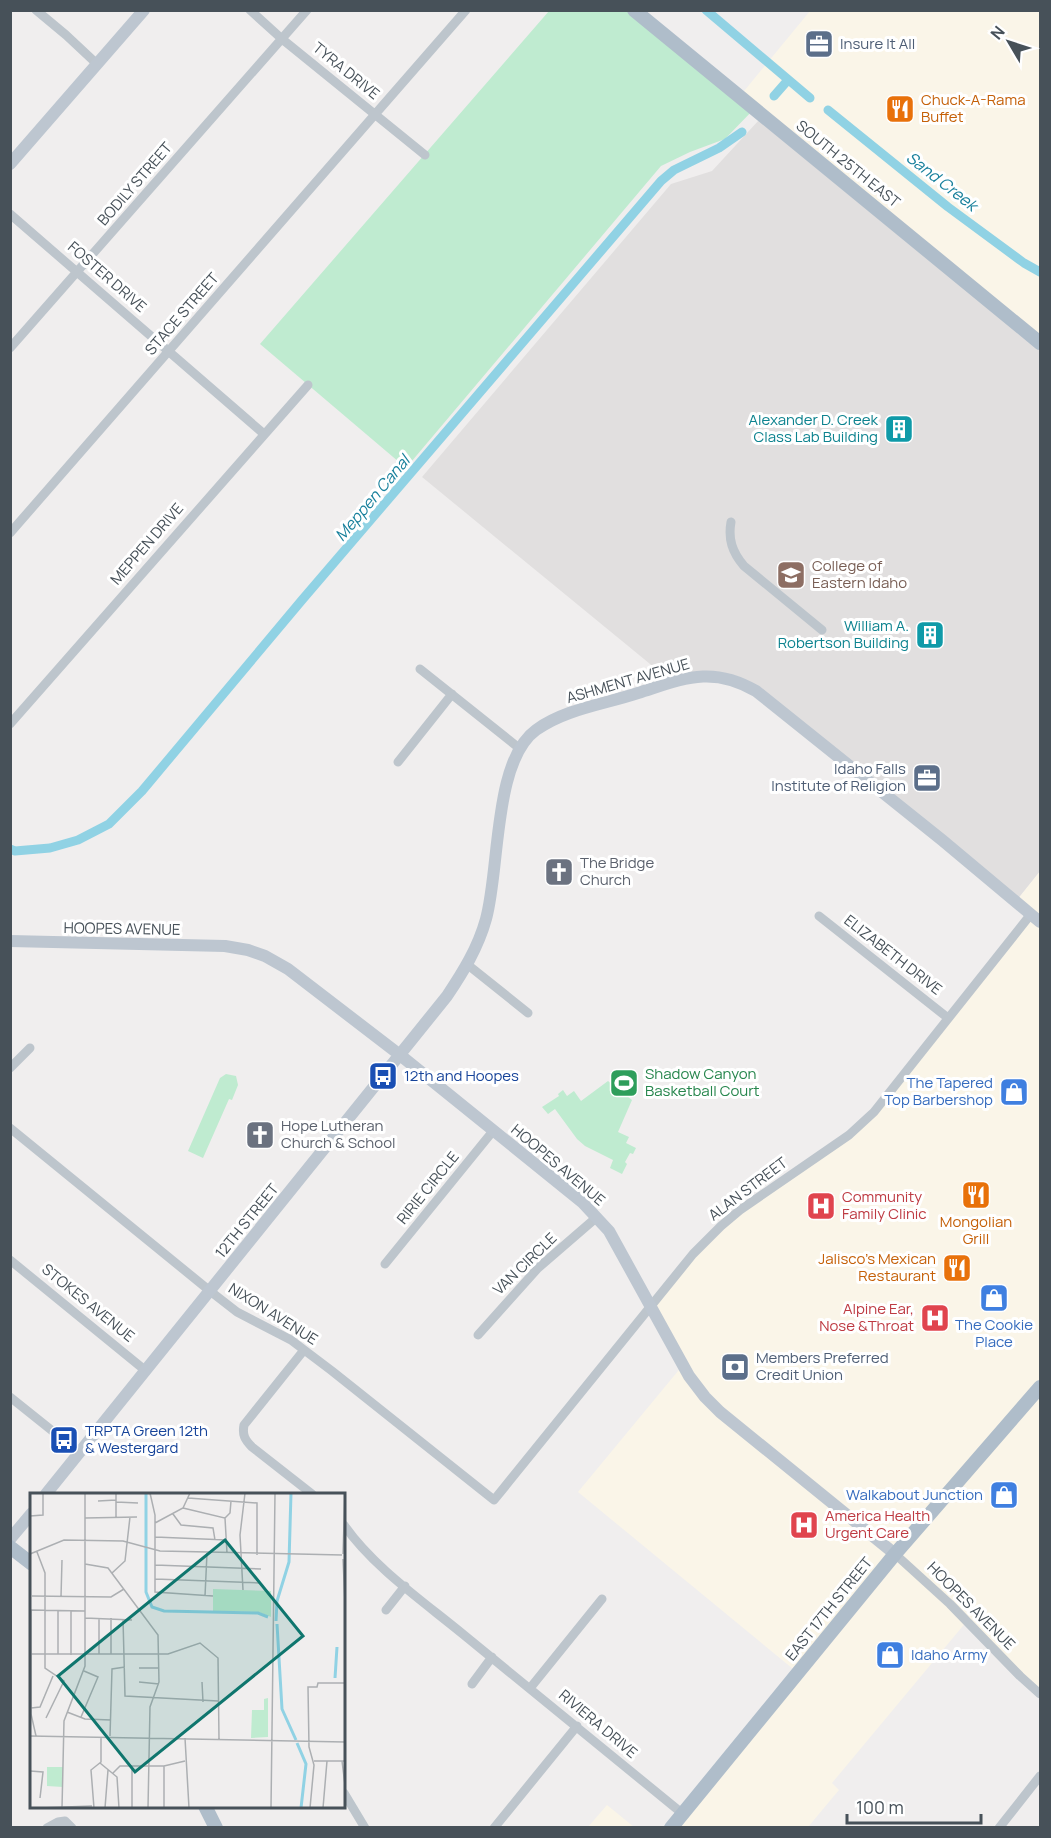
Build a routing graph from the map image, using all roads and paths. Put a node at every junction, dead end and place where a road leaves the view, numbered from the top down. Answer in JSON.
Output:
{"nodes":[{"id":1,"x":36,"y":10,"type":"edge"},
{"id":2,"x":144,"y":10,"type":"edge"},
{"id":3,"x":250,"y":10,"type":"edge"},
{"id":4,"x":307,"y":10,"type":"edge"},
{"id":5,"x":466,"y":10,"type":"edge"},
{"id":6,"x":634,"y":10,"type":"edge"},
{"id":7,"x":282,"y":39,"type":"junction"},
{"id":8,"x":97,"y":64,"type":"junction"},
{"id":9,"x":376,"y":114,"type":"junction"},
{"id":10,"x":424,"y":154,"type":"dead end"},
{"id":11,"x":10,"y":164,"type":"edge"},
{"id":12,"x":10,"y":214,"type":"edge"},
{"id":13,"x":77,"y":271,"type":"junction"},
{"id":14,"x":1041,"y":343,"type":"edge"},
{"id":15,"x":10,"y":348,"type":"edge"},
{"id":16,"x":170,"y":351,"type":"junction"},
{"id":17,"x":308,"y":385,"type":"dead end"},
{"id":18,"x":264,"y":434,"type":"junction"},
{"id":19,"x":731,"y":522,"type":"dead end"},
{"id":20,"x":10,"y":533,"type":"edge"},
{"id":21,"x":822,"y":630,"type":"dead end"},
{"id":22,"x":420,"y":669,"type":"dead end"},
{"id":23,"x":452,"y":694,"type":"junction"},
{"id":24,"x":10,"y":724,"type":"edge"},
{"id":25,"x":519,"y":748,"type":"junction"},
{"id":26,"x":398,"y":762,"type":"dead end"},
{"id":27,"x":819,"y":916,"type":"dead end"},
{"id":28,"x":1036,"y":918,"type":"edge"},
{"id":29,"x":10,"y":941,"type":"edge"},
{"id":30,"x":468,"y":965,"type":"junction"},
{"id":31,"x":528,"y":1013,"type":"dead end"},
{"id":32,"x":948,"y":1018,"type":"junction"},
{"id":33,"x":30,"y":1048,"type":"dead end"},
{"id":34,"x":399,"y":1055,"type":"junction"},
{"id":35,"x":10,"y":1068,"type":"edge"},
{"id":36,"x":10,"y":1128,"type":"edge"},
{"id":37,"x":493,"y":1131,"type":"junction"},
{"id":38,"x":597,"y":1217,"type":"junction"},
{"id":39,"x":10,"y":1260,"type":"edge"},
{"id":40,"x":385,"y":1264,"type":"dead end"},
{"id":41,"x":210,"y":1291,"type":"junction"},
{"id":42,"x":650,"y":1307,"type":"junction"},
{"id":43,"x":478,"y":1335,"type":"dead end"},
{"id":44,"x":303,"y":1350,"type":"junction"},
{"id":45,"x":146,"y":1371,"type":"junction"},
{"id":46,"x":1041,"y":1387,"type":"edge"},
{"id":47,"x":10,"y":1397,"type":"edge"},
{"id":48,"x":80,"y":1453,"type":"junction"},
{"id":49,"x":47,"y":1493,"type":"edge"},
{"id":50,"x":311,"y":1493,"type":"edge"},
{"id":51,"x":494,"y":1500,"type":"joint"},
{"id":52,"x":30,"y":1515,"type":"edge"},
{"id":53,"x":345,"y":1526,"type":"edge"},
{"id":54,"x":10,"y":1539,"type":"edge"},
{"id":55,"x":10,"y":1547,"type":"edge"},
{"id":56,"x":895,"y":1554,"type":"junction"},
{"id":57,"x":30,"y":1562,"type":"edge"},
{"id":58,"x":405,"y":1586,"type":"junction"},
{"id":59,"x":602,"y":1599,"type":"dead end"},
{"id":60,"x":386,"y":1610,"type":"dead end"},
{"id":61,"x":492,"y":1658,"type":"junction"},
{"id":62,"x":472,"y":1684,"type":"dead end"},
{"id":63,"x":531,"y":1688,"type":"junction"},
{"id":64,"x":1041,"y":1694,"type":"edge"},
{"id":65,"x":577,"y":1726,"type":"junction"},
{"id":66,"x":1041,"y":1776,"type":"edge"},
{"id":67,"x":345,"y":1795,"type":"edge"},
{"id":68,"x":206,"y":1808,"type":"edge"},
{"id":69,"x":682,"y":1814,"type":"junction"},
{"id":70,"x":47,"y":1827,"type":"edge"},
{"id":71,"x":72,"y":1827,"type":"edge"},
{"id":72,"x":216,"y":1827,"type":"edge"},
{"id":73,"x":364,"y":1827,"type":"edge"},
{"id":74,"x":494,"y":1827,"type":"edge"},
{"id":75,"x":671,"y":1827,"type":"edge"},
{"id":76,"x":999,"y":1827,"type":"edge"}],
"edges":[{"from":1,"to":8,"type":"street"},
{"from":2,"to":8,"type":"street"},
{"from":3,"to":7,"type":"street","name":"TYRA DRIVE"},
{"from":4,"to":7,"type":"street","name":"BODILY STREET"},
{"from":5,"to":9,"type":"street","name":"STACE STREET"},
{"from":6,"to":14,"type":"main road","name":"SOUTH 25TH EAST"},
{"from":7,"to":9,"type":"street","name":"TYRA DRIVE"},
{"from":7,"to":13,"type":"street","name":"BODILY STREET"},
{"from":8,"to":11,"type":"street"},
{"from":9,"to":10,"type":"street","name":"TYRA DRIVE"},
{"from":9,"to":16,"type":"street","name":"STACE STREET"},
{"from":12,"to":13,"type":"street","name":"FOSTER DRIVE"},
{"from":13,"to":15,"type":"street","name":"BODILY STREET"},
{"from":13,"to":16,"type":"street","name":"FOSTER DRIVE"},
{"from":16,"to":18,"type":"street","name":"FOSTER DRIVE"},
{"from":16,"to":20,"type":"street","name":"STACE STREET"},
{"from":17,"to":18,"type":"street","name":"MEPPEN DRIVE"},
{"from":18,"to":24,"type":"street","name":"MEPPEN DRIVE"},
{"from":19,"to":21,"type":"street"},
{"from":22,"to":23,"type":"street"},
{"from":23,"to":25,"type":"street"},
{"from":23,"to":26,"type":"street"},
{"from":25,"to":28,"type":"street","name":"ASHMENT AVENUE"},
{"from":25,"to":30,"type":"street","name":"ASHMENT AVENUE"},
{"from":27,"to":32,"type":"street","name":"ELIZABETH DRIVE"},
{"from":28,"to":32,"type":"street","name":"ALAN STREET"},
{"from":29,"to":34,"type":"street","name":"HOOPES AVENUE"},
{"from":30,"to":31,"type":"street"},
{"from":30,"to":34,"type":"street","name":"12TH STREET"},
{"from":32,"to":42,"type":"street","name":"ALAN STREET"},
{"from":33,"to":35,"type":"street"},
{"from":34,"to":37,"type":"street","name":"HOOPES AVENUE"},
{"from":34,"to":41,"type":"street","name":"12TH STREET"},
{"from":36,"to":41,"type":"street","name":"NIXON AVENUE"},
{"from":37,"to":38,"type":"street","name":"HOOPES AVENUE"},
{"from":37,"to":40,"type":"street","name":"RIRIE CIRCLE"},
{"from":38,"to":42,"type":"street","name":"HOOPES AVENUE"},
{"from":38,"to":43,"type":"street","name":"VAN CIRCLE"},
{"from":39,"to":45,"type":"street","name":"STOKES AVENUE"},
{"from":41,"to":44,"type":"street","name":"NIXON AVENUE"},
{"from":41,"to":45,"type":"street","name":"12TH STREET"},
{"from":42,"to":51,"type":"street","name":"ALAN STREET"},
{"from":42,"to":56,"type":"street","name":"HOOPES AVENUE"},
{"from":44,"to":50,"type":"street"},
{"from":44,"to":51,"type":"street","name":"NIXON AVENUE"},
{"from":45,"to":48,"type":"street","name":"12TH STREET"},
{"from":46,"to":56,"type":"main road","name":"EAST 17TH STREET"},
{"from":47,"to":48,"type":"street"},
{"from":48,"to":49,"type":"street","name":"12TH STREET"},
{"from":52,"to":54,"type":"street"},
{"from":53,"to":58,"type":"street","name":"RIVIERA DRIVE"},
{"from":55,"to":57,"type":"main road"},
{"from":56,"to":64,"type":"street","name":"HOOPES AVENUE"},
{"from":56,"to":69,"type":"main road","name":"EAST 17TH STREET"},
{"from":58,"to":60,"type":"street"},
{"from":58,"to":61,"type":"street","name":"RIVIERA DRIVE"},
{"from":59,"to":63,"type":"street"},
{"from":61,"to":62,"type":"street"},
{"from":61,"to":63,"type":"street","name":"RIVIERA DRIVE"},
{"from":63,"to":65,"type":"street","name":"RIVIERA DRIVE"},
{"from":65,"to":69,"type":"street","name":"RIVIERA DRIVE"},
{"from":65,"to":74,"type":"street"},
{"from":66,"to":76,"type":"street"},
{"from":67,"to":73,"type":"street"},
{"from":68,"to":72,"type":"main road"},
{"from":69,"to":75,"type":"main road","name":"EAST 17TH STREET"},
{"from":70,"to":71,"type":"street"}]}
